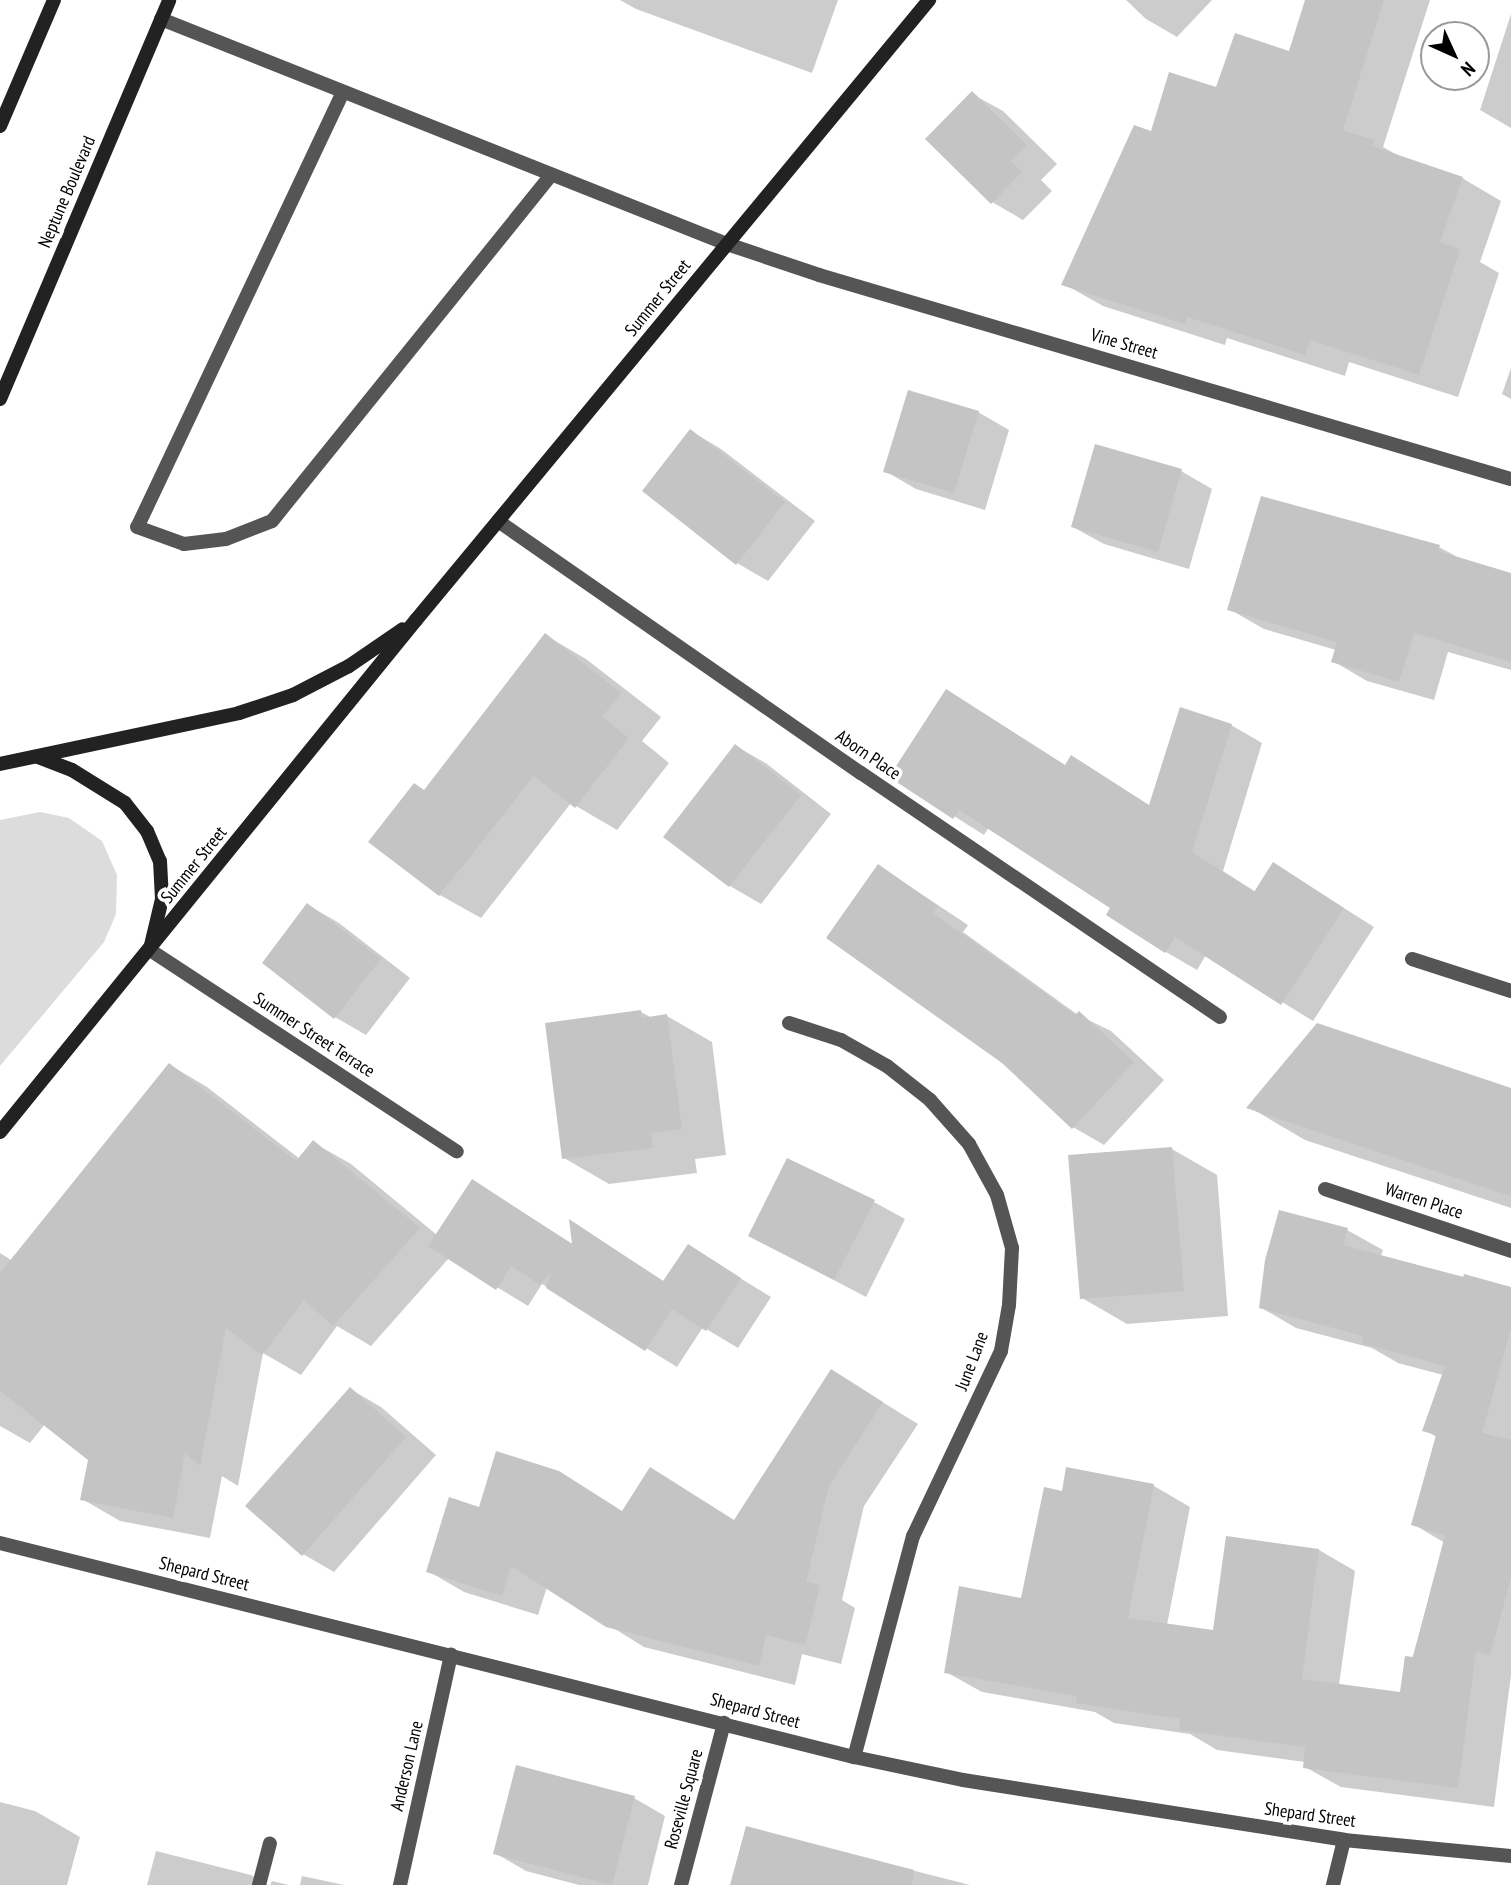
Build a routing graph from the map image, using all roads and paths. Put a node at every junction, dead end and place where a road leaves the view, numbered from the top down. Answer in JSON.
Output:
{"nodes":[{"id":1,"x":54,"y":0,"type":"edge"},
{"id":2,"x":169,"y":0,"type":"edge"},
{"id":3,"x":929,"y":0,"type":"edge"},
{"id":4,"x":161,"y":19,"type":"junction"},
{"id":5,"x":343,"y":92,"type":"junction"},
{"id":6,"x":0,"y":126,"type":"edge"},
{"id":7,"x":551,"y":175,"type":"junction"},
{"id":8,"x":727,"y":244,"type":"junction"},
{"id":9,"x":1,"y":395,"type":"edge"},
{"id":10,"x":1511,"y":479,"type":"edge"},
{"id":11,"x":498,"y":521,"type":"junction"},
{"id":12,"x":416,"y":620,"type":"junction"},
{"id":13,"x":36,"y":756,"type":"junction"},
{"id":14,"x":0,"y":764,"type":"edge"},
{"id":15,"x":150,"y":950,"type":"junction"},
{"id":16,"x":1412,"y":959,"type":"dead end"},
{"id":17,"x":1511,"y":991,"type":"edge"},
{"id":18,"x":1220,"y":1017,"type":"dead end"},
{"id":19,"x":789,"y":1023,"type":"dead end"},
{"id":20,"x":0,"y":1132,"type":"edge"},
{"id":21,"x":457,"y":1152,"type":"dead end"},
{"id":22,"x":1325,"y":1189,"type":"dead end"},
{"id":23,"x":1511,"y":1251,"type":"edge"},
{"id":24,"x":0,"y":1543,"type":"edge"},
{"id":25,"x":451,"y":1655,"type":"junction"},
{"id":26,"x":724,"y":1723,"type":"junction"},
{"id":27,"x":854,"y":1757,"type":"junction"},
{"id":28,"x":1344,"y":1840,"type":"junction"},
{"id":29,"x":270,"y":1843,"type":"dead end"},
{"id":30,"x":1511,"y":1855,"type":"edge"},
{"id":31,"x":259,"y":1885,"type":"edge"},
{"id":32,"x":400,"y":1885,"type":"edge"},
{"id":33,"x":681,"y":1885,"type":"edge"},
{"id":34,"x":1333,"y":1885,"type":"edge"}],
"edges":[{"from":1,"to":6,"type":"main road"},
{"from":2,"to":4,"type":"main road","name":"Neptune Boulevard"},
{"from":3,"to":8,"type":"main road","name":"Summer Street"},
{"from":4,"to":5,"type":"street","name":"Vine Street"},
{"from":4,"to":9,"type":"main road","name":"Neptune Boulevard"},
{"from":5,"to":7,"type":"street","name":"Vine Street"},
{"from":5,"to":7,"type":"street"},
{"from":7,"to":8,"type":"street","name":"Vine Street"},
{"from":8,"to":10,"type":"street","name":"Vine Street"},
{"from":8,"to":11,"type":"main road","name":"Summer Street"},
{"from":11,"to":12,"type":"main road","name":"Summer Street"},
{"from":11,"to":18,"type":"street","name":"Aborn Place"},
{"from":12,"to":13,"type":"main road","name":"Summer Street"},
{"from":12,"to":15,"type":"main road","name":"Summer Street"},
{"from":13,"to":14,"type":"main road","name":"Summer Street"},
{"from":13,"to":15,"type":"main road"},
{"from":15,"to":20,"type":"main road","name":"Summer Street"},
{"from":15,"to":21,"type":"street","name":"Summer Street Terrace"},
{"from":16,"to":17,"type":"street"},
{"from":19,"to":27,"type":"street","name":"June Lane"},
{"from":22,"to":23,"type":"street","name":"Warren Place"},
{"from":24,"to":25,"type":"street","name":"Shepard Street"},
{"from":25,"to":26,"type":"street","name":"Shepard Street"},
{"from":25,"to":32,"type":"street","name":"Anderson Lane"},
{"from":26,"to":27,"type":"street","name":"Shepard Street"},
{"from":26,"to":33,"type":"street","name":"Roseville Square"},
{"from":27,"to":28,"type":"street","name":"Shepard Street"},
{"from":28,"to":30,"type":"street","name":"Shepard Street"},
{"from":28,"to":34,"type":"street"},
{"from":29,"to":31,"type":"street"}]}
